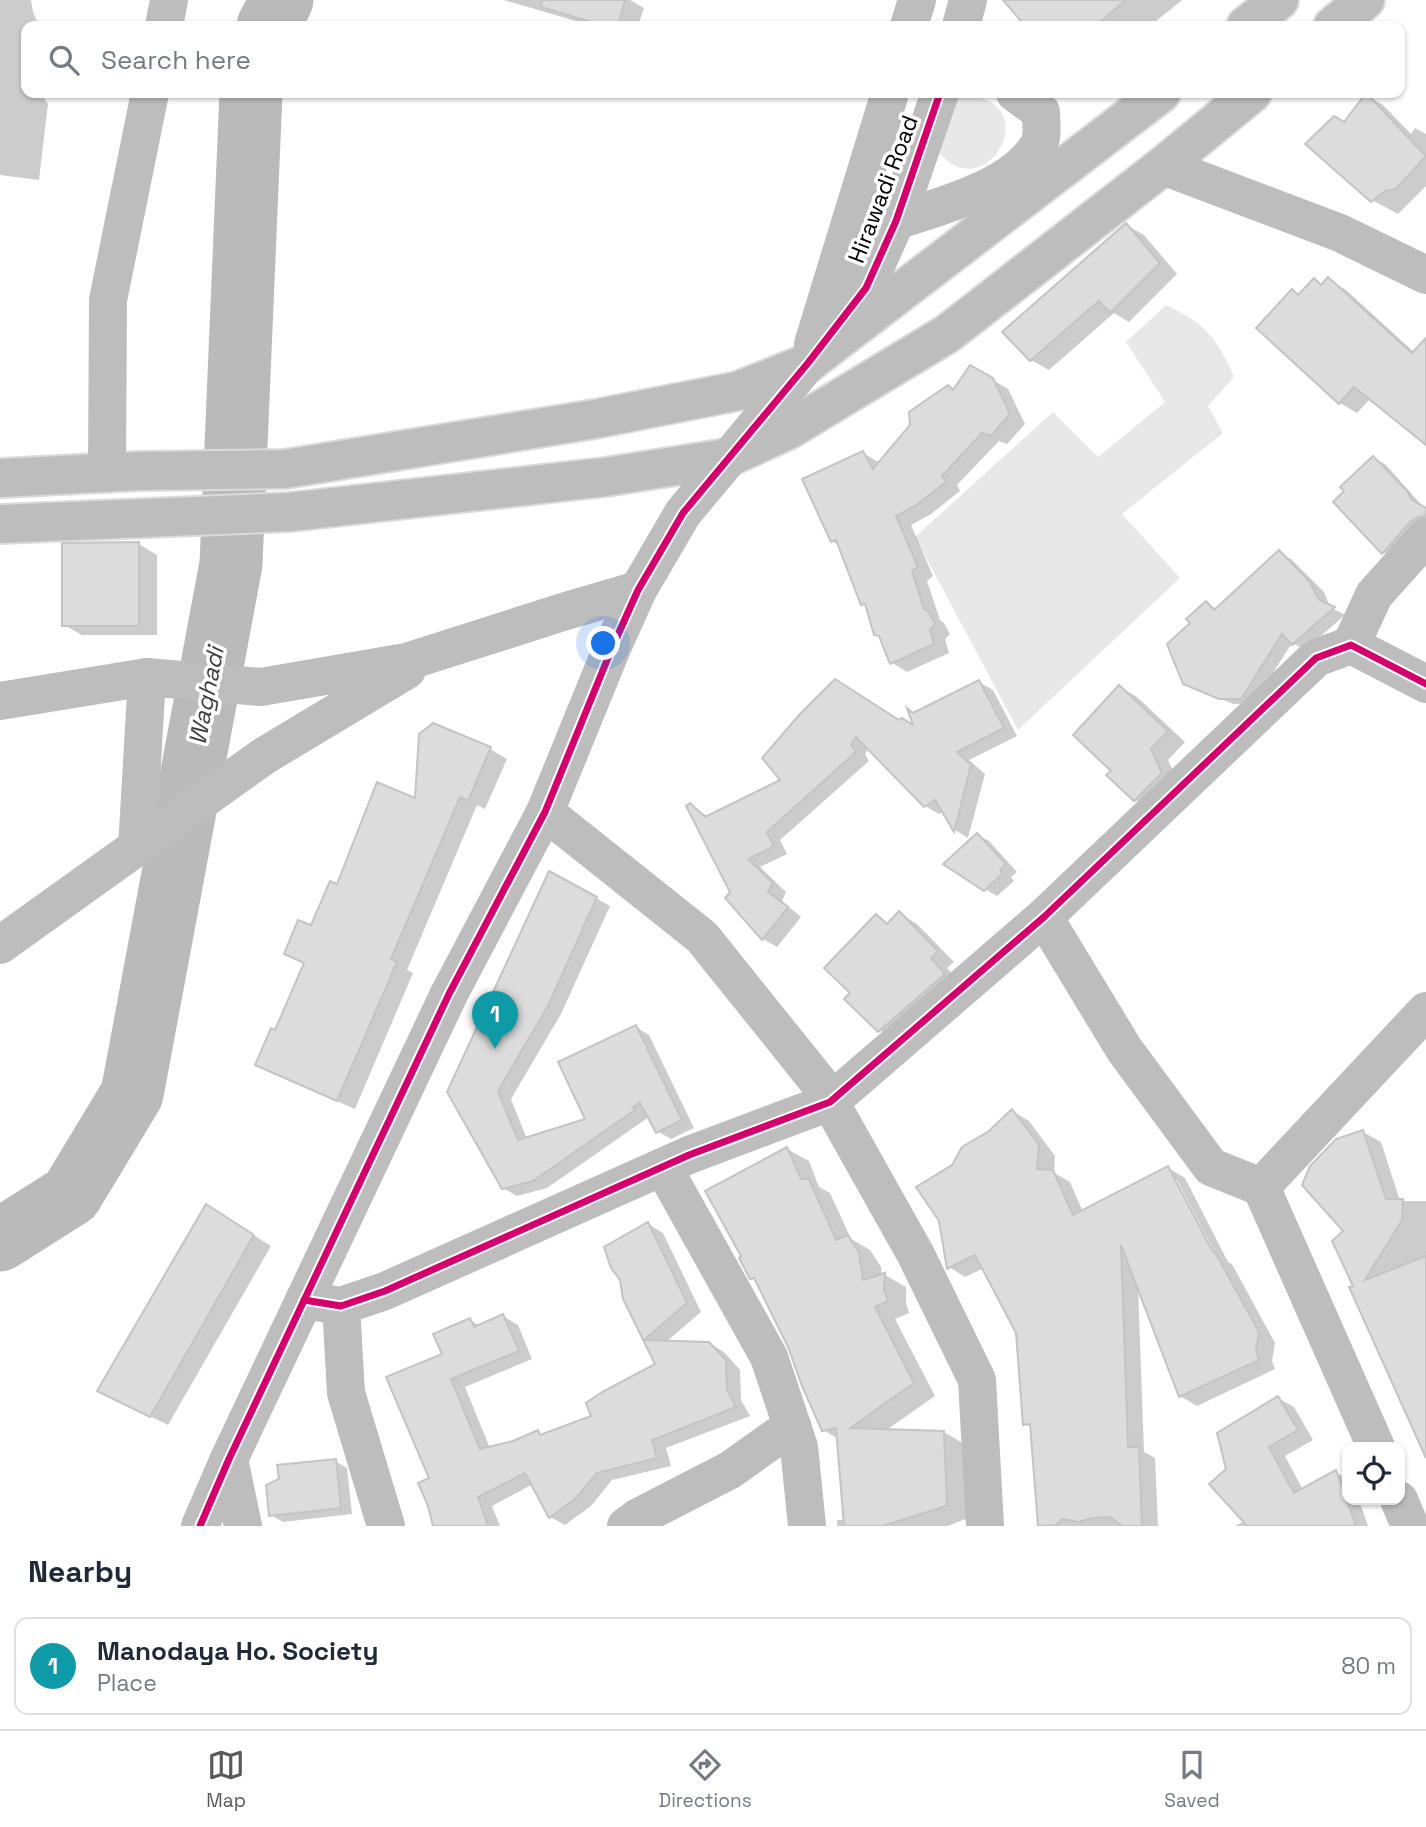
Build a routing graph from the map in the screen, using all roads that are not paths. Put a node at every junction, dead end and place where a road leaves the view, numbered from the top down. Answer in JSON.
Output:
{"nodes":[{"id":1,"x":169,"y":0,"type":"edge"},
{"id":2,"x":917,"y":0,"type":"edge"},
{"id":3,"x":968,"y":0,"type":"edge"},
{"id":4,"x":1279,"y":0,"type":"edge"},
{"id":5,"x":1365,"y":0,"type":"edge"},
{"id":6,"x":165,"y":21,"type":"edge"},
{"id":7,"x":911,"y":21,"type":"edge"},
{"id":8,"x":962,"y":21,"type":"edge"},
{"id":9,"x":1252,"y":21,"type":"edge"},
{"id":10,"x":1339,"y":21,"type":"edge"},
{"id":11,"x":149,"y":98,"type":"edge"},
{"id":12,"x":888,"y":98,"type":"edge"},
{"id":13,"x":938,"y":98,"type":"edge"},
{"id":14,"x":1022,"y":98,"type":"edge"},
{"id":15,"x":1154,"y":98,"type":"edge"},
{"id":16,"x":1246,"y":98,"type":"edge"},
{"id":17,"x":1163,"y":166,"type":"junction"},
{"id":18,"x":896,"y":220,"type":"junction"},
{"id":19,"x":1426,"y":275,"type":"edge"},
{"id":20,"x":808,"y":363,"type":"junction"},
{"id":21,"x":727,"y":458,"type":"junction"},
{"id":22,"x":124,"y":472,"type":"junction"},
{"id":23,"x":0,"y":478,"type":"edge"},
{"id":24,"x":0,"y":524,"type":"edge"},
{"id":25,"x":1426,"y":537,"type":"edge"},
{"id":26,"x":638,"y":590,"type":"junction"},
{"id":27,"x":1351,"y":645,"type":"junction"},
{"id":28,"x":438,"y":652,"type":"junction"},
{"id":29,"x":147,"y":677,"type":"junction"},
{"id":30,"x":1426,"y":684,"type":"edge"},
{"id":31,"x":0,"y":701,"type":"edge"},
{"id":32,"x":545,"y":812,"type":"junction"},
{"id":33,"x":147,"y":841,"type":"junction"},
{"id":34,"x":1044,"y":917,"type":"junction"},
{"id":35,"x":0,"y":945,"type":"edge"},
{"id":36,"x":1426,"y":1011,"type":"edge"},
{"id":37,"x":830,"y":1102,"type":"junction"},
{"id":38,"x":663,"y":1167,"type":"junction"},
{"id":39,"x":1261,"y":1187,"type":"junction"},
{"id":40,"x":304,"y":1300,"type":"junction"},
{"id":41,"x":341,"y":1306,"type":"junction"},
{"id":42,"x":792,"y":1426,"type":"junction"},
{"id":43,"x":1374,"y":1442,"type":"edge"},
{"id":44,"x":229,"y":1459,"type":"junction"},
{"id":45,"x":1401,"y":1505,"type":"edge"},
{"id":46,"x":200,"y":1526,"type":"edge"},
{"id":47,"x":243,"y":1526,"type":"edge"},
{"id":48,"x":386,"y":1526,"type":"edge"},
{"id":49,"x":626,"y":1526,"type":"edge"},
{"id":50,"x":807,"y":1526,"type":"edge"},
{"id":51,"x":985,"y":1526,"type":"edge"},
{"id":52,"x":1410,"y":1526,"type":"edge"}],
"edges":[{"from":1,"to":6,"type":"street"},
{"from":2,"to":7,"type":"street"},
{"from":3,"to":8,"type":"street"},
{"from":4,"to":9,"type":"street"},
{"from":5,"to":10,"type":"street"},
{"from":11,"to":22,"type":"street"},
{"from":12,"to":20,"type":"street"},
{"from":13,"to":18,"type":"street","name":"Hirawadi Road"},
{"from":14,"to":18,"type":"street"},
{"from":15,"to":20,"type":"street"},
{"from":16,"to":17,"type":"street"},
{"from":17,"to":19,"type":"street"},
{"from":17,"to":21,"type":"street"},
{"from":18,"to":20,"type":"street","name":"Hirawadi Road"},
{"from":20,"to":21,"type":"street"},
{"from":20,"to":22,"type":"street"},
{"from":21,"to":24,"type":"street"},
{"from":21,"to":26,"type":"street"},
{"from":22,"to":23,"type":"street"},
{"from":25,"to":27,"type":"street"},
{"from":26,"to":28,"type":"street"},
{"from":26,"to":32,"type":"street"},
{"from":27,"to":30,"type":"street"},
{"from":27,"to":34,"type":"street"},
{"from":28,"to":29,"type":"street"},
{"from":28,"to":33,"type":"street"},
{"from":29,"to":31,"type":"street"},
{"from":29,"to":33,"type":"street"},
{"from":32,"to":37,"type":"street"},
{"from":32,"to":40,"type":"street"},
{"from":33,"to":35,"type":"street"},
{"from":34,"to":37,"type":"street"},
{"from":34,"to":39,"type":"street"},
{"from":36,"to":39,"type":"street"},
{"from":37,"to":38,"type":"street"},
{"from":37,"to":51,"type":"street"},
{"from":38,"to":41,"type":"street"},
{"from":38,"to":42,"type":"street"},
{"from":39,"to":43,"type":"street"},
{"from":40,"to":41,"type":"street"},
{"from":40,"to":44,"type":"street"},
{"from":41,"to":48,"type":"street"},
{"from":42,"to":49,"type":"street"},
{"from":42,"to":50,"type":"street"},
{"from":44,"to":46,"type":"street"},
{"from":44,"to":47,"type":"street"},
{"from":45,"to":52,"type":"street"}]}
